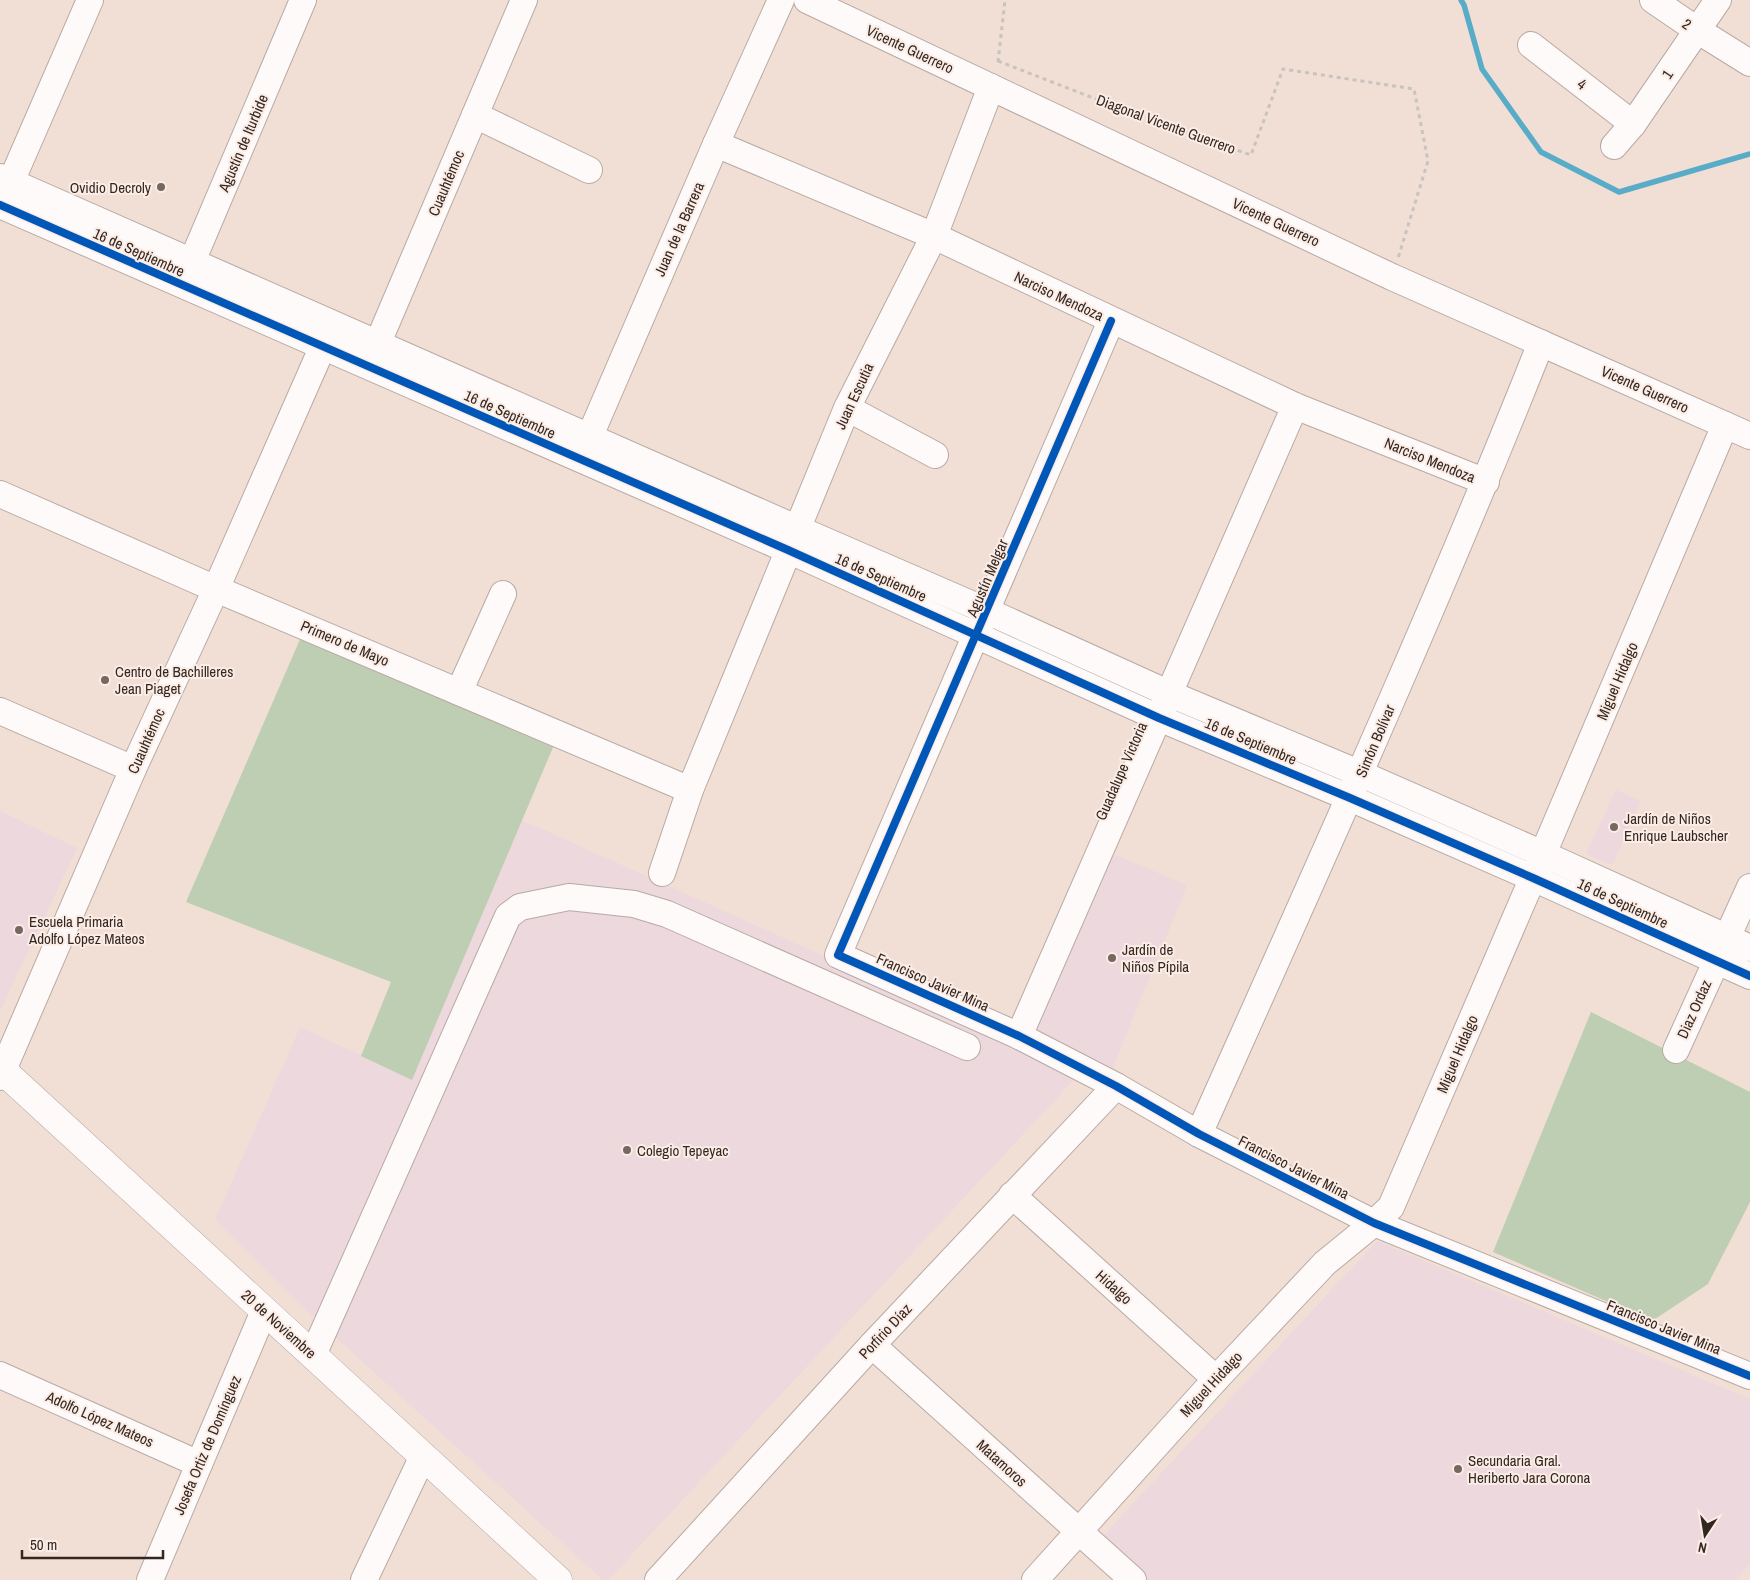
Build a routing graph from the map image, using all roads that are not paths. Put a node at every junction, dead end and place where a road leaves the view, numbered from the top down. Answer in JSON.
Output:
{"nodes":[{"id":1,"x":90,"y":0,"type":"edge"},
{"id":2,"x":303,"y":0,"type":"edge"},
{"id":3,"x":524,"y":0,"type":"edge"},
{"id":4,"x":781,"y":0,"type":"edge"},
{"id":5,"x":807,"y":0,"type":"edge"},
{"id":6,"x":1653,"y":0,"type":"edge"},
{"id":7,"x":1718,"y":0,"type":"edge"},
{"id":8,"x":1697,"y":30,"type":"junction"},
{"id":9,"x":1531,"y":45,"type":"dead end"},
{"id":10,"x":1750,"y":63,"type":"edge"},
{"id":11,"x":991,"y":87,"type":"junction"},
{"id":12,"x":475,"y":115,"type":"junction"},
{"id":13,"x":1633,"y":124,"type":"junction"},
{"id":14,"x":716,"y":144,"type":"junction"},
{"id":15,"x":1614,"y":146,"type":"dead end"},
{"id":16,"x":589,"y":170,"type":"dead end"},
{"id":17,"x":5,"y":179,"type":"edge"},
{"id":18,"x":0,"y":206,"type":"edge"},
{"id":19,"x":934,"y":236,"type":"junction"},
{"id":20,"x":192,"y":261,"type":"junction"},
{"id":21,"x":182,"y":285,"type":"junction"},
{"id":22,"x":1111,"y":321,"type":"junction"},
{"id":23,"x":333,"y":324,"type":"junction"},
{"id":24,"x":1541,"y":343,"type":"junction"},
{"id":25,"x":322,"y":347,"type":"junction"},
{"id":26,"x":373,"y":355,"type":"junction"},
{"id":27,"x":1296,"y":406,"type":"junction"},
{"id":28,"x":847,"y":408,"type":"junction"},
{"id":29,"x":1725,"y":425,"type":"junction"},
{"id":30,"x":1750,"y":436,"type":"edge"},
{"id":31,"x":584,"y":448,"type":"junction"},
{"id":32,"x":934,"y":455,"type":"dead end"},
{"id":33,"x":1486,"y":482,"type":"junction"},
{"id":34,"x":0,"y":494,"type":"edge"},
{"id":35,"x":792,"y":539,"type":"junction"},
{"id":36,"x":216,"y":589,"type":"junction"},
{"id":37,"x":503,"y":594,"type":"dead end"},
{"id":38,"x":988,"y":611,"type":"junction"},
{"id":39,"x":977,"y":636,"type":"junction"},
{"id":40,"x":459,"y":692,"type":"junction"},
{"id":41,"x":1170,"y":694,"type":"junction"},
{"id":42,"x":0,"y":711,"type":"edge"},
{"id":43,"x":1159,"y":718,"type":"junction"},
{"id":44,"x":133,"y":769,"type":"junction"},
{"id":45,"x":1360,"y":774,"type":"junction"},
{"id":46,"x":690,"y":790,"type":"junction"},
{"id":47,"x":1350,"y":798,"type":"junction"},
{"id":48,"x":1544,"y":854,"type":"junction"},
{"id":49,"x":662,"y":873,"type":"dead end"},
{"id":50,"x":1533,"y":878,"type":"junction"},
{"id":51,"x":1750,"y":887,"type":"edge"},
{"id":52,"x":1738,"y":943,"type":"edge"},
{"id":53,"x":838,"y":955,"type":"joint"},
{"id":54,"x":1716,"y":961,"type":"junction"},
{"id":55,"x":1750,"y":976,"type":"edge"},
{"id":56,"x":1019,"y":1036,"type":"junction"},
{"id":57,"x":967,"y":1047,"type":"dead end"},
{"id":58,"x":1676,"y":1050,"type":"dead end"},
{"id":59,"x":1,"y":1072,"type":"edge"},
{"id":60,"x":1116,"y":1086,"type":"junction"},
{"id":61,"x":1199,"y":1134,"type":"junction"},
{"id":62,"x":1012,"y":1194,"type":"junction"},
{"id":63,"x":1374,"y":1223,"type":"junction"},
{"id":64,"x":264,"y":1311,"type":"junction"},
{"id":65,"x":872,"y":1345,"type":"junction"},
{"id":66,"x":313,"y":1355,"type":"junction"},
{"id":67,"x":0,"y":1375,"type":"edge"},
{"id":68,"x":1750,"y":1376,"type":"edge"},
{"id":69,"x":1216,"y":1379,"type":"junction"},
{"id":70,"x":423,"y":1456,"type":"junction"},
{"id":71,"x":199,"y":1464,"type":"junction"},
{"id":72,"x":1078,"y":1531,"type":"junction"},
{"id":73,"x":150,"y":1580,"type":"edge"},
{"id":74,"x":364,"y":1580,"type":"edge"},
{"id":75,"x":558,"y":1580,"type":"edge"},
{"id":76,"x":658,"y":1580,"type":"edge"},
{"id":77,"x":1035,"y":1580,"type":"edge"},
{"id":78,"x":1133,"y":1580,"type":"edge"}],
"edges":[{"from":1,"to":17,"type":"street","name":"16 de Septiembre"},
{"from":2,"to":20,"type":"street","name":"Agustín de Iturbide"},
{"from":3,"to":12,"type":"street","name":"Cuauhtémoc"},
{"from":4,"to":14,"type":"street","name":"Juan de la Barrera"},
{"from":5,"to":11,"type":"street","name":"Vicente Guerrero"},
{"from":6,"to":8,"type":"street","name":"2"},
{"from":7,"to":8,"type":"street","name":"1"},
{"from":8,"to":10,"type":"street","name":"2"},
{"from":8,"to":13,"type":"street","name":"1"},
{"from":9,"to":13,"type":"street","name":"4"},
{"from":11,"to":19,"type":"street","name":"Juan Escutia"},
{"from":11,"to":24,"type":"street","name":"Vicente Guerrero"},
{"from":12,"to":16,"type":"street"},
{"from":12,"to":26,"type":"street","name":"Cuauhtémoc"},
{"from":13,"to":15,"type":"street","name":"1"},
{"from":14,"to":19,"type":"street","name":"Narciso Mendoza"},
{"from":14,"to":31,"type":"street","name":"Juan de la Barrera"},
{"from":17,"to":18,"type":"street","name":"16 de Septiembre"},
{"from":17,"to":20,"type":"street","name":"16 de Septiembre"},
{"from":18,"to":21,"type":"street","name":"16 de Septiembre"},
{"from":19,"to":22,"type":"street","name":"Narciso Mendoza"},
{"from":19,"to":28,"type":"street","name":"Juan Escutia"},
{"from":20,"to":21,"type":"street","name":"Agustín de Iturbide"},
{"from":20,"to":23,"type":"street","name":"16 de Septiembre"},
{"from":21,"to":25,"type":"street","name":"16 de Septiembre"},
{"from":22,"to":27,"type":"street","name":"Narciso Mendoza"},
{"from":22,"to":38,"type":"street","name":"Agustín Melgar"},
{"from":23,"to":25,"type":"street","name":"Cuauhtémoc"},
{"from":23,"to":26,"type":"street","name":"16 de Septiembre"},
{"from":24,"to":29,"type":"street","name":"Vicente Guerrero"},
{"from":24,"to":33,"type":"street","name":"Simón Bolívar"},
{"from":25,"to":26,"type":"street","name":"16 de Septiembre"},
{"from":25,"to":36,"type":"street","name":"Cuauhtémoc"},
{"from":26,"to":31,"type":"street","name":"16 de Septiembre"},
{"from":27,"to":33,"type":"street","name":"Narciso Mendoza"},
{"from":27,"to":41,"type":"street","name":"Guadalupe Victoria"},
{"from":28,"to":32,"type":"street"},
{"from":28,"to":35,"type":"street","name":"Juan Escutia"},
{"from":29,"to":30,"type":"street","name":"Vicente Guerrero"},
{"from":29,"to":48,"type":"street","name":"Miguel Hidalgo"},
{"from":31,"to":35,"type":"street","name":"16 de Septiembre"},
{"from":33,"to":45,"type":"street","name":"Simón Bolívar"},
{"from":34,"to":36,"type":"street","name":"Primero de Mayo"},
{"from":35,"to":38,"type":"street","name":"16 de Septiembre"},
{"from":35,"to":39,"type":"street","name":"16 de Septiembre"},
{"from":35,"to":46,"type":"street","name":"Juan Escutia"},
{"from":36,"to":40,"type":"street","name":"Primero de Mayo"},
{"from":36,"to":44,"type":"street","name":"Cuauhtémoc"},
{"from":37,"to":40,"type":"street"},
{"from":38,"to":39,"type":"street","name":"Agustín Melgar"},
{"from":38,"to":41,"type":"street","name":"16 de Septiembre"},
{"from":39,"to":43,"type":"street","name":"16 de Septiembre"},
{"from":39,"to":53,"type":"street","name":"Agustín Melgar"},
{"from":40,"to":46,"type":"street","name":"Primero de Mayo"},
{"from":41,"to":43,"type":"street","name":"Guadalupe Victoria"},
{"from":41,"to":45,"type":"street","name":"16 de Septiembre"},
{"from":42,"to":44,"type":"street"},
{"from":43,"to":47,"type":"street","name":"16 de Septiembre"},
{"from":43,"to":56,"type":"street","name":"Guadalupe Victoria"},
{"from":44,"to":59,"type":"street","name":"Cuauhtémoc"},
{"from":45,"to":47,"type":"street","name":"Simón Bolívar"},
{"from":45,"to":48,"type":"street","name":"16 de Septiembre"},
{"from":46,"to":49,"type":"street","name":"Juan Escutia"},
{"from":47,"to":50,"type":"street","name":"16 de Septiembre"},
{"from":47,"to":61,"type":"street","name":"Simón Bolívar"},
{"from":48,"to":50,"type":"street","name":"Miguel Hidalgo"},
{"from":48,"to":52,"type":"street","name":"16 de Septiembre"},
{"from":50,"to":54,"type":"street","name":"16 de Septiembre"},
{"from":50,"to":63,"type":"street","name":"Miguel Hidalgo"},
{"from":51,"to":52,"type":"street","name":"Diaz Ordaz"},
{"from":52,"to":54,"type":"street","name":"Diaz Ordaz"},
{"from":53,"to":56,"type":"street","name":"Francisco Javier Mina"},
{"from":54,"to":55,"type":"street","name":"16 de Septiembre"},
{"from":54,"to":58,"type":"street","name":"Diaz Ordaz"},
{"from":56,"to":60,"type":"street","name":"Francisco Javier Mina"},
{"from":57,"to":66,"type":"street"},
{"from":59,"to":64,"type":"main road","name":"20 de Noviembre"},
{"from":60,"to":61,"type":"street","name":"Francisco Javier Mina"},
{"from":60,"to":62,"type":"street","name":"Porfirio Díaz"},
{"from":61,"to":63,"type":"street","name":"Francisco Javier Mina"},
{"from":62,"to":65,"type":"street","name":"Porfirio Díaz"},
{"from":62,"to":69,"type":"street","name":"Hidalgo"},
{"from":63,"to":68,"type":"street","name":"Francisco Javier Mina"},
{"from":63,"to":69,"type":"street","name":"Miguel Hidalgo"},
{"from":64,"to":66,"type":"main road","name":"20 de Noviembre"},
{"from":64,"to":71,"type":"street","name":"Josefa Ortiz de Domínguez"},
{"from":65,"to":72,"type":"street","name":"Matamoros"},
{"from":65,"to":76,"type":"street","name":"Porfirio Díaz"},
{"from":66,"to":70,"type":"main road","name":"20 de Noviembre"},
{"from":67,"to":71,"type":"street","name":"Adolfo López Mateos"},
{"from":69,"to":72,"type":"street","name":"Miguel Hidalgo"},
{"from":70,"to":74,"type":"street"},
{"from":70,"to":75,"type":"main road","name":"20 de Noviembre"},
{"from":71,"to":73,"type":"street","name":"Josefa Ortiz de Domínguez"},
{"from":72,"to":77,"type":"street","name":"Miguel Hidalgo"},
{"from":72,"to":78,"type":"street","name":"Matamoros"}]}
